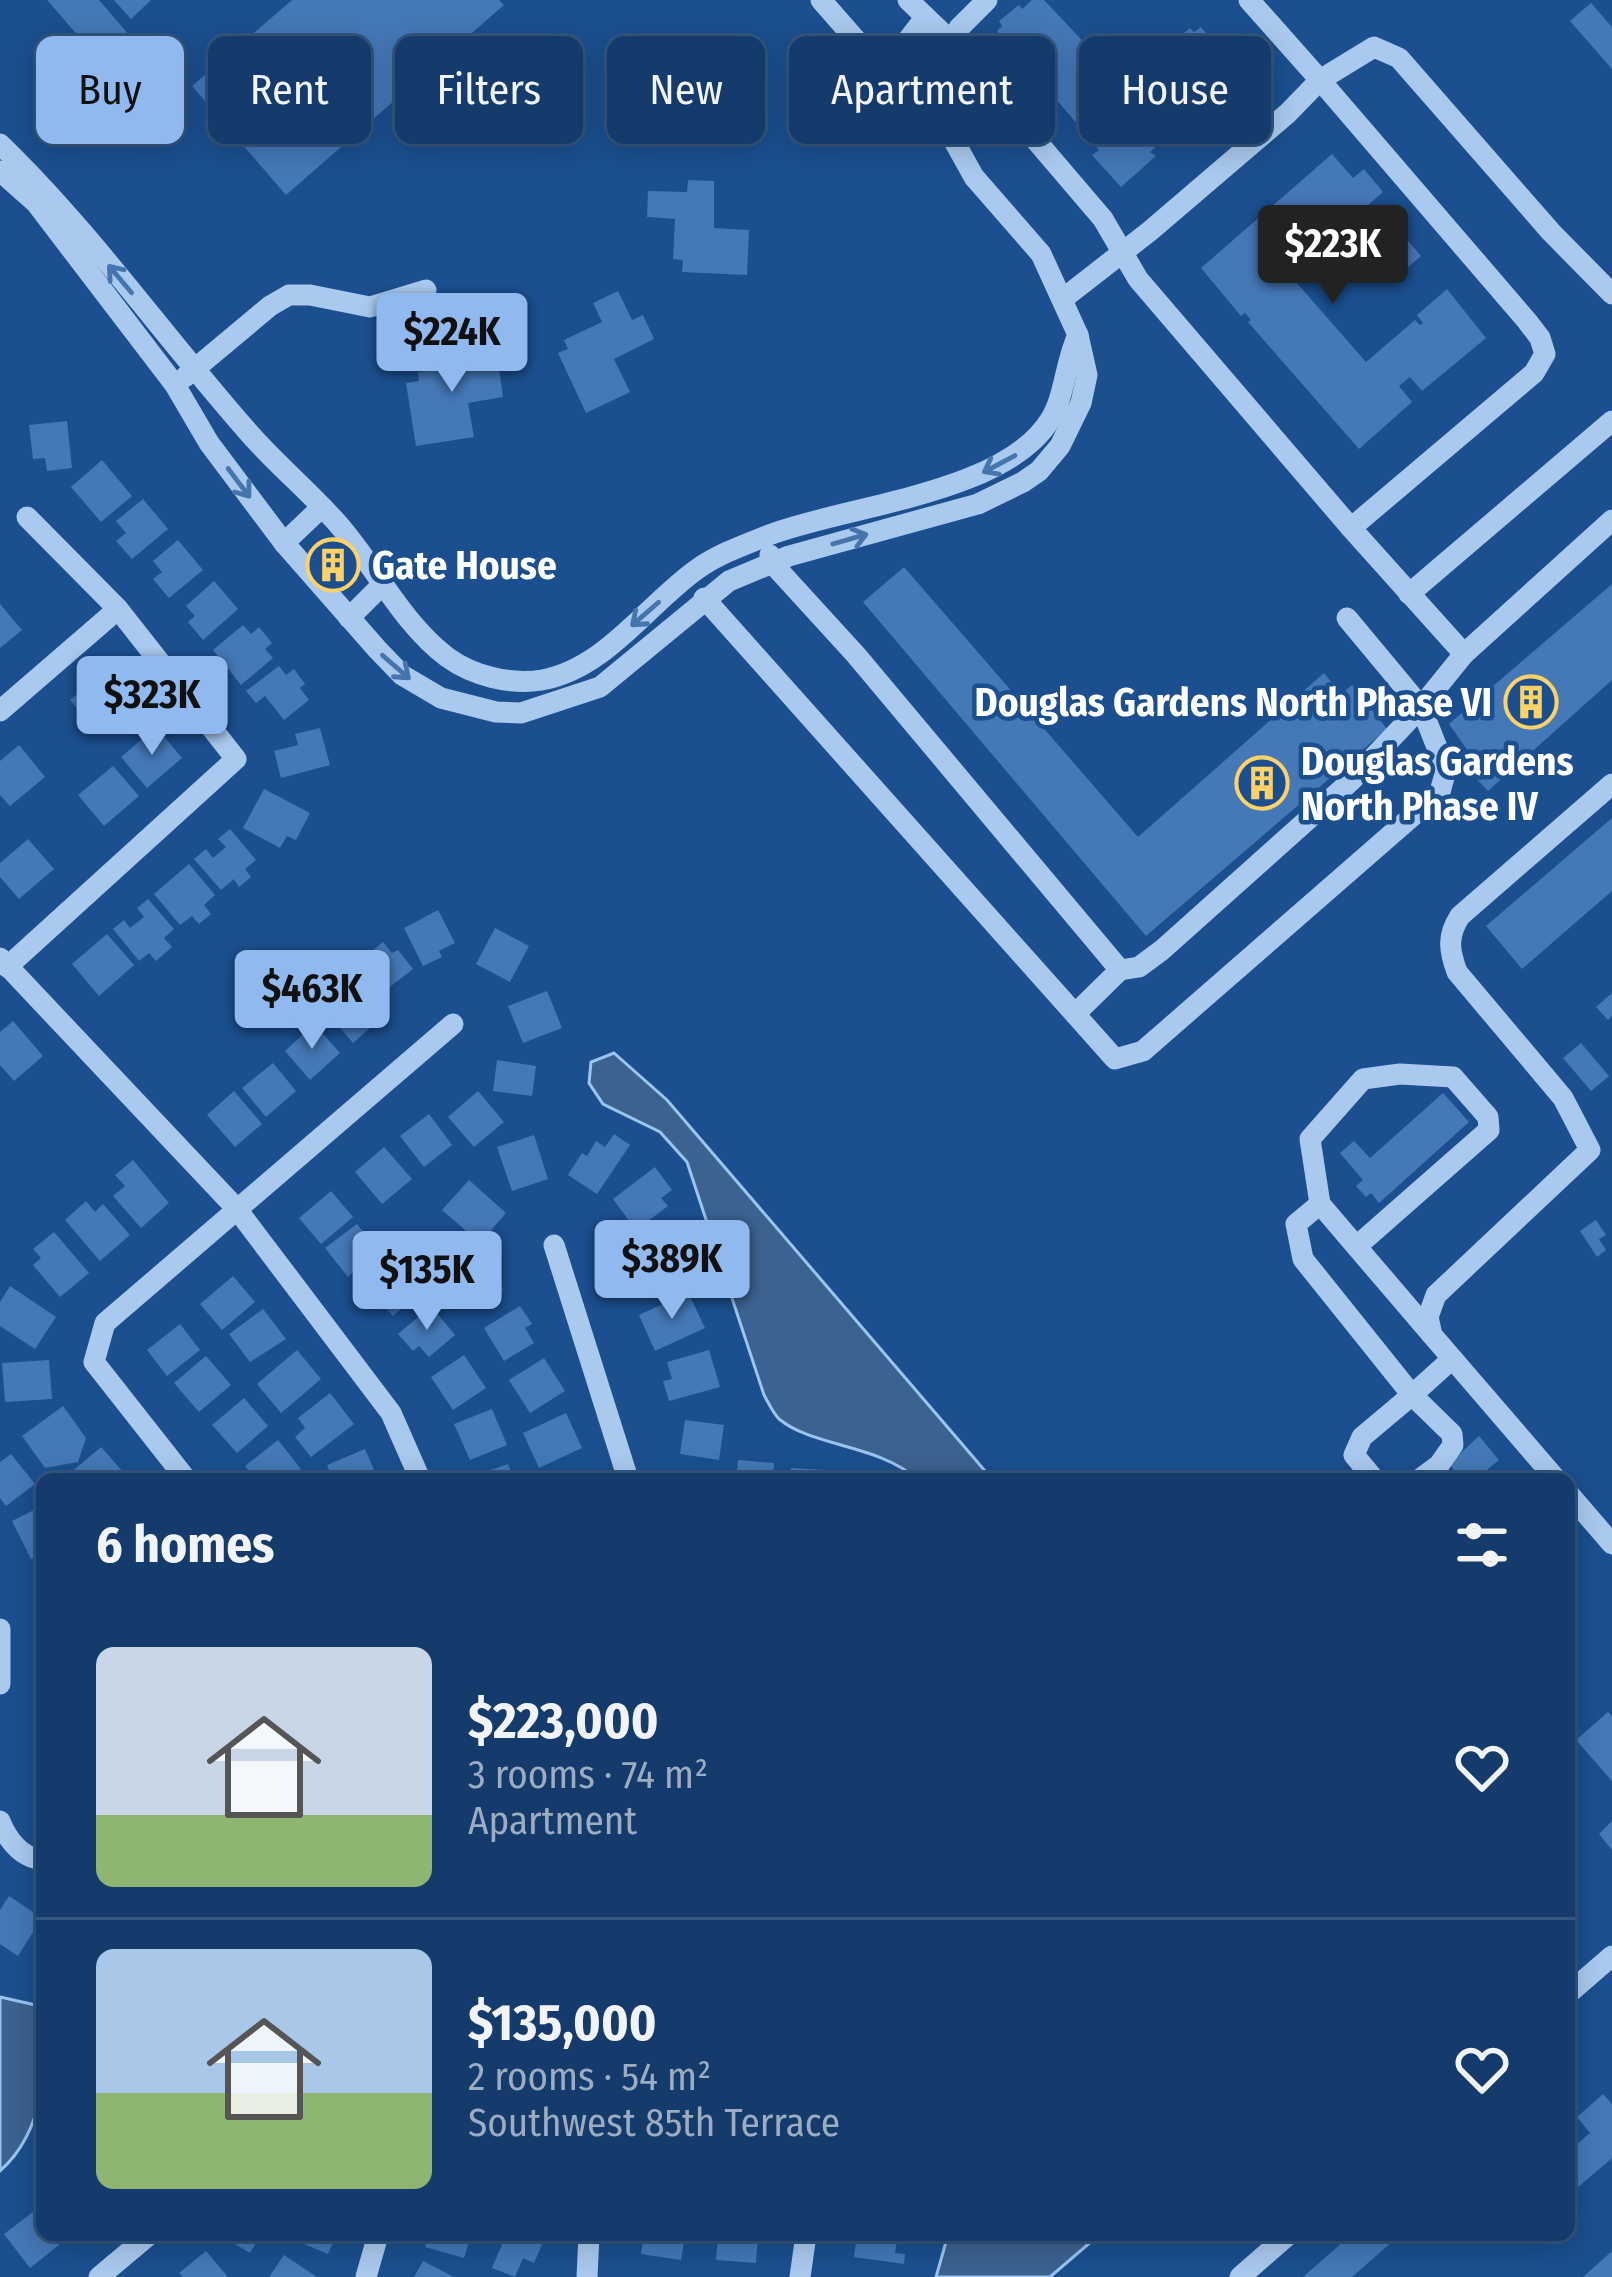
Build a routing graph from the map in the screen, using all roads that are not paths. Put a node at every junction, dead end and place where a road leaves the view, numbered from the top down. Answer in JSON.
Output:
{"nodes":[{"id":1,"x":821,"y":0,"type":"edge"},
{"id":2,"x":908,"y":0,"type":"edge"},
{"id":3,"x":987,"y":0,"type":"edge"},
{"id":4,"x":1250,"y":0,"type":"edge"},
{"id":5,"x":925,"y":18,"type":"junction"},
{"id":6,"x":945,"y":36,"type":"edge"},
{"id":7,"x":955,"y":36,"type":"edge"},
{"id":8,"x":1319,"y":80,"type":"junction"},
{"id":9,"x":0,"y":144,"type":"edge"},
{"id":10,"x":952,"y":144,"type":"edge"},
{"id":11,"x":1039,"y":144,"type":"edge"},
{"id":12,"x":0,"y":171,"type":"edge"},
{"id":13,"x":1124,"y":252,"type":"junction"},
{"id":14,"x":426,"y":290,"type":"dead end"},
{"id":15,"x":1612,"y":294,"type":"edge"},
{"id":16,"x":1064,"y":298,"type":"junction"},
{"id":17,"x":196,"y":368,"type":"junction"},
{"id":18,"x":175,"y":385,"type":"junction"},
{"id":19,"x":1612,"y":422,"type":"edge"},
{"id":20,"x":1057,"y":430,"type":"junction"},
{"id":21,"x":322,"y":507,"type":"junction"},
{"id":22,"x":28,"y":517,"type":"dead end"},
{"id":23,"x":1612,"y":520,"type":"edge"},
{"id":24,"x":1351,"y":528,"type":"junction"},
{"id":25,"x":764,"y":537,"type":"junction"},
{"id":26,"x":284,"y":543,"type":"junction"},
{"id":27,"x":772,"y":563,"type":"junction"},
{"id":28,"x":382,"y":585,"type":"junction"},
{"id":29,"x":1409,"y":594,"type":"junction"},
{"id":30,"x":704,"y":598,"type":"junction"},
{"id":31,"x":118,"y":609,"type":"junction"},
{"id":32,"x":349,"y":618,"type":"junction"},
{"id":33,"x":1347,"y":618,"type":"dead end"},
{"id":34,"x":1464,"y":654,"type":"junction"},
{"id":35,"x":562,"y":673,"type":"junction"},
{"id":36,"x":572,"y":700,"type":"junction"},
{"id":37,"x":1421,"y":707,"type":"junction"},
{"id":38,"x":0,"y":710,"type":"edge"},
{"id":39,"x":1612,"y":784,"type":"edge"},
{"id":40,"x":3,"y":963,"type":"edge"},
{"id":41,"x":1120,"y":970,"type":"junction"},
{"id":42,"x":1075,"y":1014,"type":"junction"},
{"id":43,"x":453,"y":1024,"type":"dead end"},
{"id":44,"x":1320,"y":1204,"type":"junction"},
{"id":45,"x":236,"y":1208,"type":"junction"},
{"id":46,"x":554,"y":1245,"type":"dead end"},
{"id":47,"x":1357,"y":1246,"type":"junction"},
{"id":48,"x":1432,"y":1335,"type":"junction"},
{"id":49,"x":1452,"y":1359,"type":"junction"},
{"id":50,"x":1412,"y":1394,"type":"junction"},
{"id":51,"x":181,"y":1473,"type":"edge"},
{"id":52,"x":417,"y":1473,"type":"edge"},
{"id":53,"x":626,"y":1473,"type":"edge"},
{"id":54,"x":1369,"y":1473,"type":"edge"},
{"id":55,"x":1426,"y":1473,"type":"edge"},
{"id":56,"x":1551,"y":1473,"type":"edge"},
{"id":57,"x":1575,"y":1502,"type":"edge"},
{"id":58,"x":1612,"y":1544,"type":"edge"},
{"id":59,"x":0,"y":1629,"type":"edge"},
{"id":60,"x":0,"y":1684,"type":"edge"},
{"id":61,"x":0,"y":1821,"type":"edge"},
{"id":62,"x":36,"y":1859,"type":"edge"},
{"id":63,"x":1612,"y":1956,"type":"edge"},
{"id":64,"x":1575,"y":1989,"type":"edge"},
{"id":65,"x":142,"y":2241,"type":"edge"},
{"id":66,"x":376,"y":2241,"type":"edge"},
{"id":67,"x":590,"y":2241,"type":"edge"},
{"id":68,"x":805,"y":2241,"type":"edge"},
{"id":69,"x":1281,"y":2241,"type":"edge"},
{"id":70,"x":99,"y":2277,"type":"edge"},
{"id":71,"x":366,"y":2277,"type":"edge"},
{"id":72,"x":587,"y":2277,"type":"edge"},
{"id":73,"x":800,"y":2277,"type":"edge"},
{"id":74,"x":1240,"y":2277,"type":"edge"}],
"edges":[{"from":1,"to":5,"type":"street"},
{"from":2,"to":5,"type":"street"},
{"from":3,"to":7,"type":"street"},
{"from":4,"to":8,"type":"street"},
{"from":5,"to":6,"type":"street"},
{"from":8,"to":13,"type":"street"},
{"from":8,"to":15,"type":"street"},
{"from":8,"to":24,"type":"street"},
{"from":17,"to":9,"type":"street","one_way":true},
{"from":10,"to":16,"type":"street"},
{"from":11,"to":13,"type":"street"},
{"from":12,"to":18,"type":"street"},
{"from":13,"to":16,"type":"street"},
{"from":13,"to":24,"type":"street"},
{"from":14,"to":17,"type":"street"},
{"from":16,"to":20,"type":"street"},
{"from":17,"to":18,"type":"street"},
{"from":17,"to":21,"type":"street"},
{"from":18,"to":26,"type":"street","one_way":true},
{"from":19,"to":29,"type":"street"},
{"from":20,"to":25,"type":"street","one_way":true},
{"from":27,"to":20,"type":"street","one_way":true},
{"from":21,"to":26,"type":"street"},
{"from":21,"to":28,"type":"street"},
{"from":22,"to":31,"type":"street"},
{"from":23,"to":34,"type":"street"},
{"from":24,"to":29,"type":"street"},
{"from":25,"to":27,"type":"street"},
{"from":25,"to":35,"type":"street","one_way":true},
{"from":26,"to":32,"type":"street"},
{"from":27,"to":30,"type":"street"},
{"from":27,"to":41,"type":"street"},
{"from":28,"to":32,"type":"street"},
{"from":28,"to":35,"type":"street"},
{"from":29,"to":34,"type":"street"},
{"from":30,"to":36,"type":"street"},
{"from":30,"to":42,"type":"street"},
{"from":31,"to":38,"type":"street"},
{"from":31,"to":40,"type":"street"},
{"from":32,"to":36,"type":"street","one_way":true},
{"from":33,"to":37,"type":"street"},
{"from":34,"to":37,"type":"street"},
{"from":35,"to":36,"type":"street"},
{"from":37,"to":41,"type":"street"},
{"from":37,"to":42,"type":"street"},
{"from":39,"to":48,"type":"street"},
{"from":40,"to":45,"type":"street"},
{"from":41,"to":42,"type":"street"},
{"from":43,"to":45,"type":"street"},
{"from":44,"to":47,"type":"street"},
{"from":44,"to":47,"type":"street"},
{"from":44,"to":50,"type":"street"},
{"from":45,"to":51,"type":"street"},
{"from":45,"to":52,"type":"street"},
{"from":46,"to":53,"type":"street"},
{"from":47,"to":48,"type":"street"},
{"from":48,"to":49,"type":"street"},
{"from":49,"to":50,"type":"street"},
{"from":49,"to":56,"type":"street"},
{"from":50,"to":54,"type":"street"},
{"from":50,"to":55,"type":"street"},
{"from":57,"to":58,"type":"street"},
{"from":59,"to":60,"type":"street"},
{"from":61,"to":62,"type":"street"},
{"from":63,"to":64,"type":"street"},
{"from":65,"to":70,"type":"street"},
{"from":66,"to":71,"type":"street"},
{"from":67,"to":72,"type":"street"},
{"from":68,"to":73,"type":"street"},
{"from":69,"to":74,"type":"street"}]}
